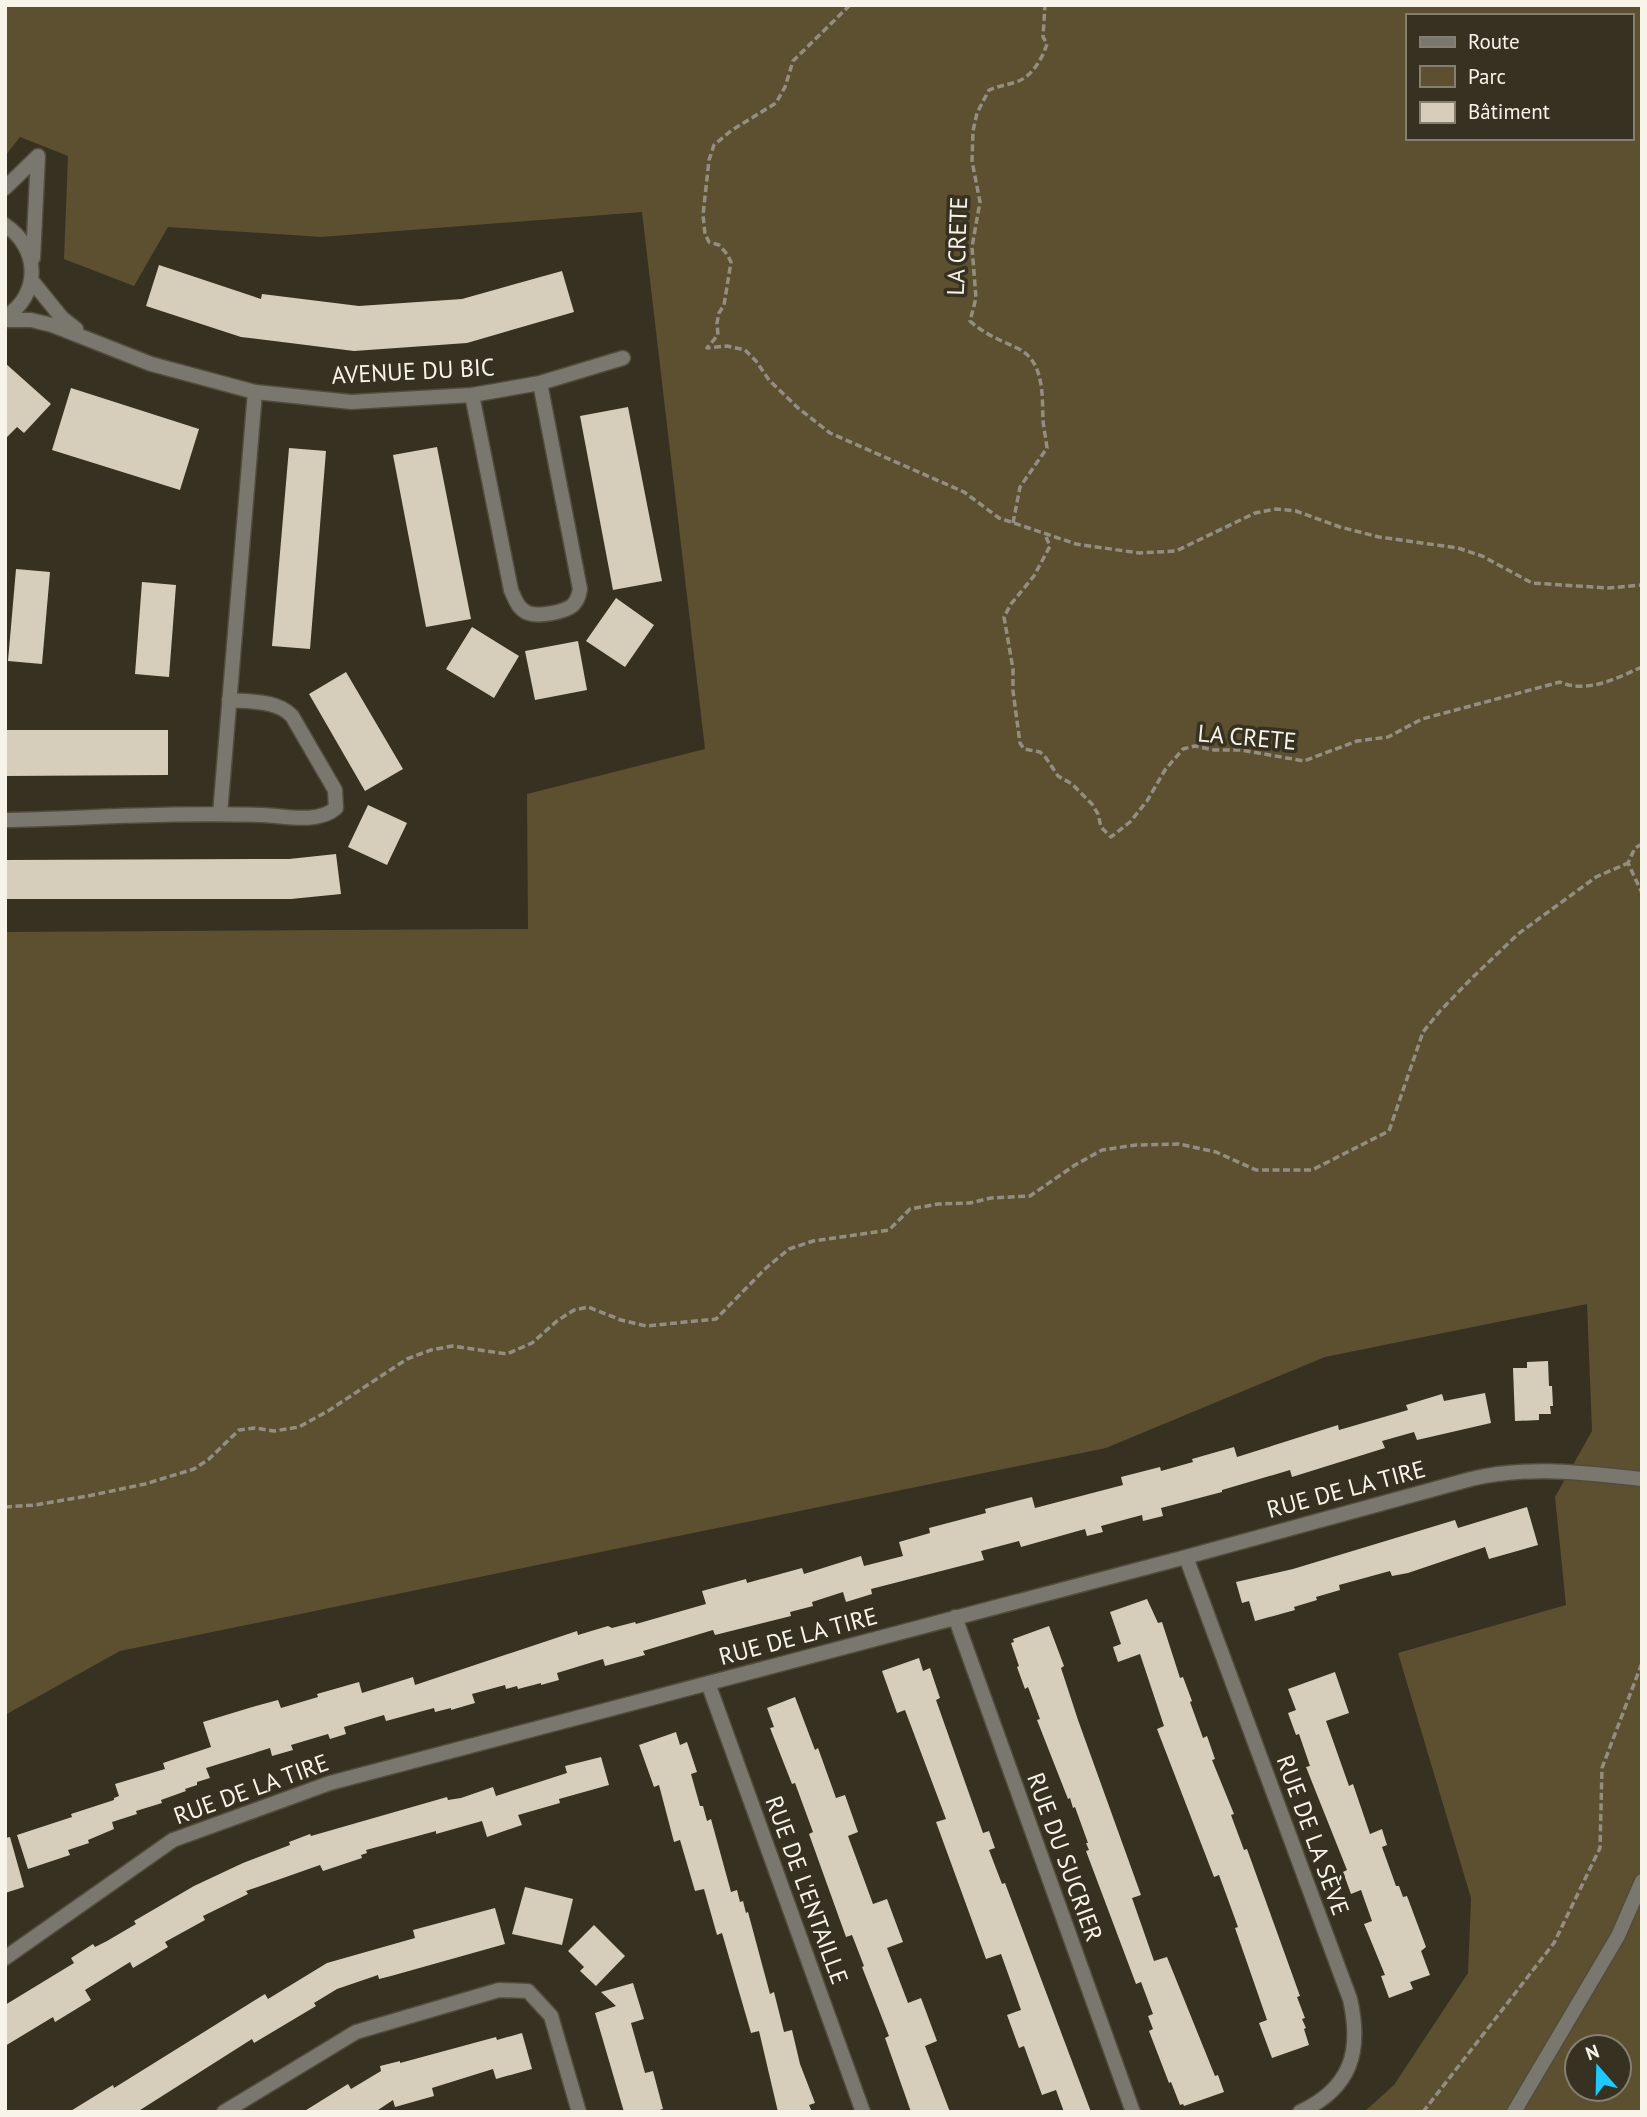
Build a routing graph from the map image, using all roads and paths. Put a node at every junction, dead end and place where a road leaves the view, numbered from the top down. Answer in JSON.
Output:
{"nodes":[{"id":1,"x":850,"y":5,"type":"edge"},
{"id":2,"x":1045,"y":5,"type":"edge"},
{"id":3,"x":5,"y":188,"type":"edge"},
{"id":4,"x":5,"y":225,"type":"edge"},
{"id":5,"x":32,"y":263,"type":"junction"},
{"id":6,"x":32,"y":281,"type":"junction"},
{"id":7,"x":5,"y":318,"type":"edge"},
{"id":8,"x":85,"y":336,"type":"junction"},
{"id":9,"x":622,"y":358,"type":"dead end"},
{"id":10,"x":540,"y":383,"type":"junction"},
{"id":11,"x":255,"y":392,"type":"junction"},
{"id":12,"x":472,"y":395,"type":"junction"},
{"id":13,"x":1013,"y":523,"type":"junction"},
{"id":14,"x":1045,"y":535,"type":"junction"},
{"id":15,"x":1642,"y":585,"type":"edge"},
{"id":16,"x":1642,"y":667,"type":"edge"},
{"id":17,"x":229,"y":700,"type":"junction"},
{"id":18,"x":220,"y":814,"type":"junction"},
{"id":19,"x":5,"y":820,"type":"edge"},
{"id":20,"x":1642,"y":844,"type":"edge"},
{"id":21,"x":1628,"y":863,"type":"junction"},
{"id":22,"x":1642,"y":893,"type":"edge"},
{"id":23,"x":1642,"y":1479,"type":"edge"},
{"id":24,"x":5,"y":1507,"type":"edge"},
{"id":25,"x":1186,"y":1557,"type":"junction"},
{"id":26,"x":955,"y":1617,"type":"junction"},
{"id":27,"x":1642,"y":1663,"type":"edge"},
{"id":28,"x":708,"y":1684,"type":"junction"},
{"id":29,"x":1642,"y":1881,"type":"edge"},
{"id":30,"x":5,"y":1958,"type":"edge"},
{"id":31,"x":224,"y":2112,"type":"edge"},
{"id":32,"x":579,"y":2112,"type":"edge"},
{"id":33,"x":863,"y":2112,"type":"edge"},
{"id":34,"x":1133,"y":2112,"type":"edge"},
{"id":35,"x":1300,"y":2112,"type":"edge"},
{"id":36,"x":1423,"y":2112,"type":"edge"},
{"id":37,"x":1514,"y":2112,"type":"edge"}],
"edges":[{"from":1,"to":13,"type":"path"},
{"from":2,"to":13,"type":"path","name":"LA CRETE"},
{"from":3,"to":5,"type":"street"},
{"from":4,"to":5,"type":"street"},
{"from":5,"to":6,"type":"street"},
{"from":6,"to":7,"type":"street"},
{"from":6,"to":8,"type":"street","name":"AVENUE DU BIC"},
{"from":7,"to":8,"type":"street","name":"AVENUE DU BIC"},
{"from":8,"to":11,"type":"street","name":"AVENUE DU BIC"},
{"from":9,"to":10,"type":"street","name":"AVENUE DU BIC"},
{"from":10,"to":12,"type":"street","name":"AVENUE DU BIC"},
{"from":10,"to":12,"type":"street"},
{"from":11,"to":12,"type":"street","name":"AVENUE DU BIC"},
{"from":11,"to":17,"type":"street"},
{"from":13,"to":14,"type":"path"},
{"from":14,"to":15,"type":"path"},
{"from":14,"to":16,"type":"path","name":"LA CRETE"},
{"from":17,"to":18,"type":"street"},
{"from":17,"to":18,"type":"street"},
{"from":18,"to":19,"type":"street"},
{"from":20,"to":21,"type":"path"},
{"from":21,"to":22,"type":"path"},
{"from":21,"to":24,"type":"path"},
{"from":23,"to":25,"type":"street","name":"RUE DE LA TIRE"},
{"from":25,"to":26,"type":"street","name":"RUE DE LA TIRE"},
{"from":25,"to":35,"type":"street","name":"RUE DE LA SÈVE"},
{"from":26,"to":28,"type":"street","name":"RUE DE LA TIRE"},
{"from":26,"to":34,"type":"street","name":"RUE DU SUCRIER"},
{"from":27,"to":36,"type":"path"},
{"from":28,"to":30,"type":"street","name":"RUE DE LA TIRE"},
{"from":28,"to":33,"type":"street","name":"RUE DE L'ENTAILLE"},
{"from":29,"to":37,"type":"street"},
{"from":31,"to":32,"type":"street"}]}
